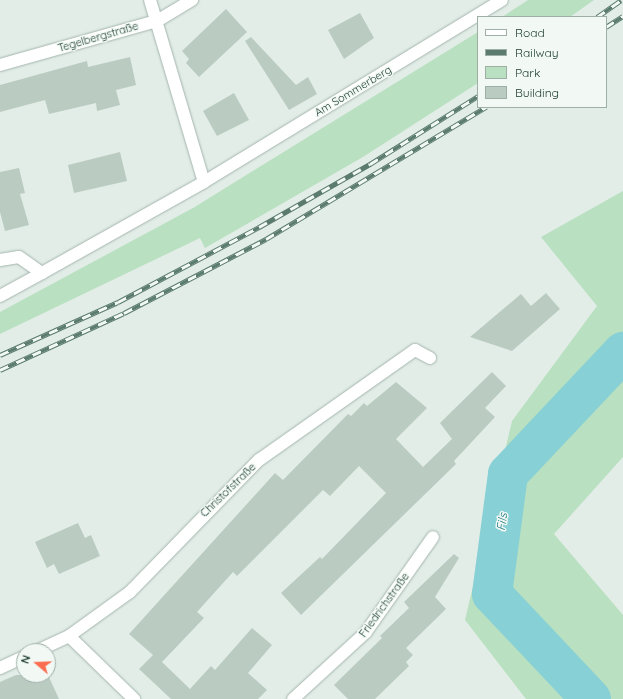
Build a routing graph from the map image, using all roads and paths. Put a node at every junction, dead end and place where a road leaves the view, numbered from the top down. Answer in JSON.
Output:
{"nodes":[{"id":1,"x":150,"y":0,"type":"edge"},
{"id":2,"x":192,"y":0,"type":"edge"},
{"id":3,"x":502,"y":0,"type":"edge"},
{"id":4,"x":157,"y":21,"type":"junction"},
{"id":5,"x":0,"y":65,"type":"edge"},
{"id":6,"x":204,"y":182,"type":"junction"},
{"id":7,"x":0,"y":260,"type":"edge"},
{"id":8,"x":42,"y":273,"type":"junction"},
{"id":9,"x":0,"y":296,"type":"edge"},
{"id":10,"x":430,"y":358,"type":"dead end"},
{"id":11,"x":433,"y":537,"type":"dead end"},
{"id":12,"x":69,"y":636,"type":"junction"},
{"id":13,"x":54,"y":643,"type":"edge"},
{"id":14,"x":16,"y":661,"type":"edge"},
{"id":15,"x":0,"y":668,"type":"edge"},
{"id":16,"x":134,"y":699,"type":"edge"},
{"id":17,"x":292,"y":699,"type":"edge"}],
"edges":[{"from":1,"to":4,"type":"street"},
{"from":2,"to":4,"type":"street","name":"Tegelbergstraße"},
{"from":3,"to":6,"type":"street","name":"Am Sommerberg"},
{"from":4,"to":5,"type":"street","name":"Tegelbergstraße"},
{"from":4,"to":6,"type":"street"},
{"from":6,"to":8,"type":"street","name":"Am Sommerberg"},
{"from":7,"to":8,"type":"street"},
{"from":8,"to":9,"type":"street","name":"Am Sommerberg"},
{"from":10,"to":12,"type":"street","name":"Christofstraße"},
{"from":11,"to":17,"type":"street","name":"Friedrichstraße"},
{"from":12,"to":13,"type":"street","name":"Christofstraße"},
{"from":12,"to":16,"type":"street"},
{"from":14,"to":15,"type":"street"}]}
